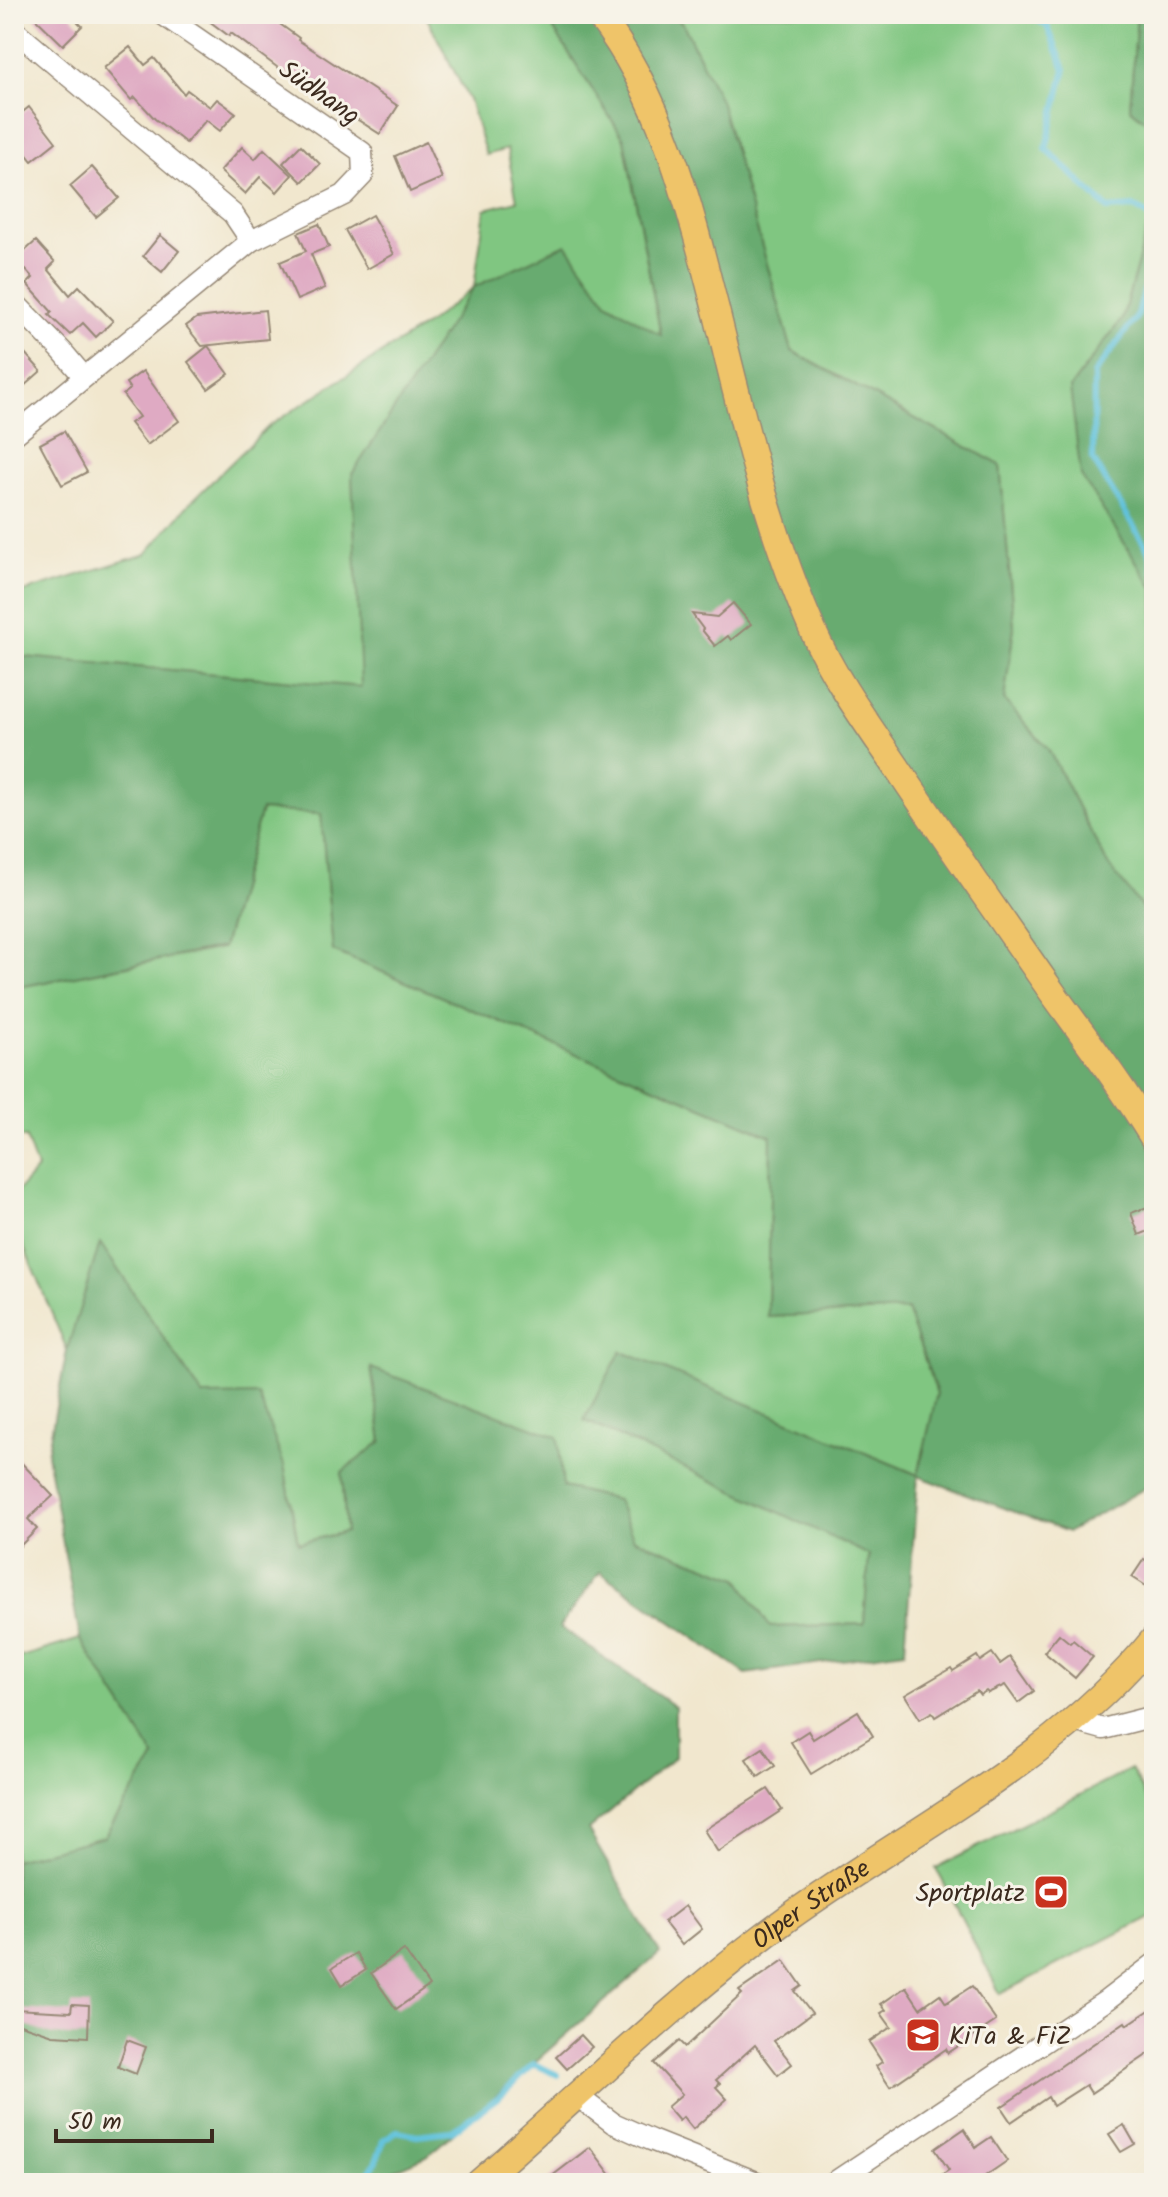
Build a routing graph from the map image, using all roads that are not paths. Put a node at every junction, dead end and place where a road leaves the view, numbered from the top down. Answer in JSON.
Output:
{"nodes":[{"id":1,"x":162,"y":14,"type":"edge"},
{"id":2,"x":600,"y":15,"type":"edge"},
{"id":3,"x":14,"y":30,"type":"edge"},
{"id":4,"x":251,"y":241,"type":"junction"},
{"id":5,"x":14,"y":302,"type":"edge"},
{"id":6,"x":84,"y":377,"type":"junction"},
{"id":7,"x":14,"y":435,"type":"edge"},
{"id":8,"x":1154,"y":1139,"type":"edge"},
{"id":9,"x":1154,"y":1639,"type":"edge"},
{"id":10,"x":1154,"y":1716,"type":"edge"},
{"id":11,"x":1074,"y":1721,"type":"junction"},
{"id":12,"x":1154,"y":1964,"type":"edge"},
{"id":13,"x":576,"y":2095,"type":"junction"},
{"id":14,"x":479,"y":2183,"type":"edge"},
{"id":15,"x":759,"y":2183,"type":"edge"},
{"id":16,"x":833,"y":2183,"type":"edge"}],
"edges":[{"from":1,"to":4,"type":"street","name":"Südhang"},
{"from":2,"to":8,"type":"main road"},
{"from":3,"to":4,"type":"street"},
{"from":4,"to":6,"type":"street","name":"Südhang"},
{"from":5,"to":6,"type":"street"},
{"from":6,"to":7,"type":"street","name":"Südhang"},
{"from":9,"to":11,"type":"main road","name":"Olper Straße"},
{"from":10,"to":11,"type":"street"},
{"from":11,"to":13,"type":"main road","name":"Olper Straße"},
{"from":12,"to":16,"type":"street"},
{"from":13,"to":14,"type":"main road","name":"Olper Straße"},
{"from":13,"to":15,"type":"street"}]}
